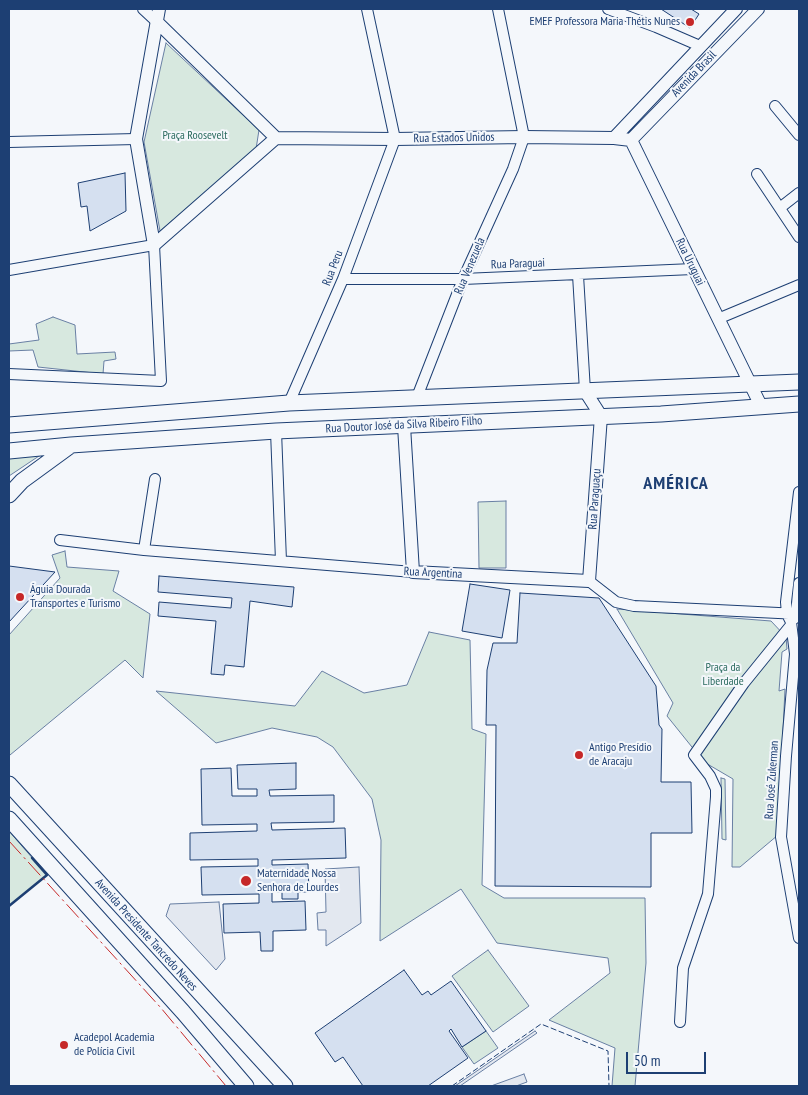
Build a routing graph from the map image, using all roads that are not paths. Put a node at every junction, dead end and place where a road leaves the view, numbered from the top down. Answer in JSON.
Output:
{"nodes":[{"id":1,"x":143,"y":9,"type":"edge"},
{"id":2,"x":159,"y":9,"type":"edge"},
{"id":3,"x":367,"y":9,"type":"edge"},
{"id":4,"x":498,"y":9,"type":"edge"},
{"id":5,"x":608,"y":9,"type":"edge"},
{"id":6,"x":736,"y":9,"type":"edge"},
{"id":7,"x":758,"y":9,"type":"edge"},
{"id":8,"x":157,"y":22,"type":"junction"},
{"id":9,"x":700,"y":46,"type":"junction"},
{"id":10,"x":775,"y":106,"type":"dead end"},
{"id":11,"x":799,"y":135,"type":"edge"},
{"id":12,"x":524,"y":137,"type":"junction"},
{"id":13,"x":276,"y":138,"type":"junction"},
{"id":14,"x":614,"y":138,"type":"junction"},
{"id":15,"x":136,"y":139,"type":"junction"},
{"id":16,"x":395,"y":139,"type":"junction"},
{"id":17,"x":631,"y":140,"type":"junction"},
{"id":18,"x":9,"y":142,"type":"edge"},
{"id":19,"x":757,"y":174,"type":"dead end"},
{"id":20,"x":799,"y":193,"type":"edge"},
{"id":21,"x":781,"y":207,"type":"junction"},
{"id":22,"x":799,"y":237,"type":"edge"},
{"id":23,"x":154,"y":245,"type":"junction"},
{"id":24,"x":693,"y":269,"type":"junction"},
{"id":25,"x":9,"y":270,"type":"edge"},
{"id":26,"x":578,"y":275,"type":"junction"},
{"id":27,"x":463,"y":279,"type":"junction"},
{"id":28,"x":342,"y":280,"type":"junction"},
{"id":29,"x":799,"y":285,"type":"edge"},
{"id":30,"x":720,"y":318,"type":"junction"},
{"id":31,"x":9,"y":374,"type":"edge"},
{"id":32,"x":799,"y":382,"type":"edge"},
{"id":33,"x":750,"y":384,"type":"junction"},
{"id":34,"x":585,"y":391,"type":"junction"},
{"id":35,"x":417,"y":397,"type":"junction"},
{"id":36,"x":289,"y":403,"type":"junction"},
{"id":37,"x":799,"y":404,"type":"edge"},
{"id":38,"x":761,"y":406,"type":"junction"},
{"id":39,"x":601,"y":416,"type":"junction"},
{"id":40,"x":9,"y":425,"type":"edge"},
{"id":41,"x":404,"y":426,"type":"junction"},
{"id":42,"x":276,"y":431,"type":"junction"},
{"id":43,"x":71,"y":444,"type":"junction"},
{"id":44,"x":9,"y":451,"type":"edge"},
{"id":45,"x":155,"y":480,"type":"dead end"},
{"id":46,"x":799,"y":492,"type":"edge"},
{"id":47,"x":9,"y":495,"type":"edge"},
{"id":48,"x":60,"y":540,"type":"dead end"},
{"id":49,"x":144,"y":550,"type":"junction"},
{"id":50,"x":281,"y":561,"type":"junction"},
{"id":51,"x":413,"y":572,"type":"junction"},
{"id":52,"x":589,"y":581,"type":"junction"},
{"id":53,"x":799,"y":583,"type":"edge"},
{"id":54,"x":793,"y":618,"type":"edge"},
{"id":55,"x":9,"y":784,"type":"edge"},
{"id":56,"x":9,"y":819,"type":"edge"},
{"id":57,"x":797,"y":909,"type":"edge"},
{"id":58,"x":799,"y":938,"type":"edge"},
{"id":59,"x":680,"y":1022,"type":"dead end"},
{"id":60,"x":246,"y":1086,"type":"edge"},
{"id":61,"x":285,"y":1086,"type":"edge"}],
"edges":[{"from":1,"to":8,"type":"street"},
{"from":2,"to":8,"type":"street"},
{"from":3,"to":16,"type":"street"},
{"from":4,"to":12,"type":"street"},
{"from":5,"to":9,"type":"street"},
{"from":6,"to":9,"type":"street","name":"Avenida Brasil"},
{"from":7,"to":17,"type":"street","name":"Avenida Brasil"},
{"from":8,"to":13,"type":"street"},
{"from":8,"to":15,"type":"street"},
{"from":9,"to":14,"type":"street","name":"Avenida Brasil"},
{"from":10,"to":11,"type":"street"},
{"from":12,"to":14,"type":"street","name":"Rua Estados Unidos"},
{"from":12,"to":16,"type":"street","name":"Rua Estados Unidos"},
{"from":12,"to":27,"type":"street","name":"Rua Venezuela"},
{"from":13,"to":16,"type":"street","name":"Rua Estados Unidos"},
{"from":13,"to":23,"type":"street"},
{"from":14,"to":17,"type":"street","name":"Rua Estados Unidos"},
{"from":15,"to":18,"type":"street"},
{"from":15,"to":23,"type":"street"},
{"from":16,"to":28,"type":"street","name":"Rua Peru"},
{"from":17,"to":24,"type":"street","name":"Rua Uruguai"},
{"from":19,"to":21,"type":"street"},
{"from":20,"to":21,"type":"street"},
{"from":21,"to":22,"type":"street"},
{"from":23,"to":25,"type":"street"},
{"from":23,"to":31,"type":"street"},
{"from":24,"to":26,"type":"street","name":"Rua Paraguai"},
{"from":24,"to":30,"type":"street","name":"Rua Uruguai"},
{"from":26,"to":27,"type":"street","name":"Rua Paraguai"},
{"from":26,"to":34,"type":"street"},
{"from":27,"to":28,"type":"street","name":"Rua Paraguai"},
{"from":27,"to":35,"type":"street","name":"Rua Venezuela"},
{"from":28,"to":36,"type":"street","name":"Rua Peru"},
{"from":29,"to":30,"type":"street"},
{"from":30,"to":33,"type":"street","name":"Rua Uruguai"},
{"from":32,"to":33,"type":"main road"},
{"from":33,"to":34,"type":"main road"},
{"from":33,"to":38,"type":"street","name":"Rua Uruguai"},
{"from":34,"to":35,"type":"main road"},
{"from":34,"to":39,"type":"street"},
{"from":35,"to":36,"type":"main road"},
{"from":36,"to":40,"type":"main road"},
{"from":37,"to":38,"type":"main road","name":"Rua Doutor José da Silva Ribeiro Filho"},
{"from":38,"to":39,"type":"main road","name":"Rua Doutor José da Silva Ribeiro Filho"},
{"from":39,"to":41,"type":"main road","name":"Rua Doutor José da Silva Ribeiro Filho"},
{"from":39,"to":52,"type":"street","name":"Rua Paraguaçu"},
{"from":41,"to":42,"type":"main road","name":"Rua Doutor José da Silva Ribeiro Filho"},
{"from":41,"to":51,"type":"street"},
{"from":42,"to":43,"type":"main road","name":"Rua Doutor José da Silva Ribeiro Filho"},
{"from":42,"to":50,"type":"street"},
{"from":43,"to":44,"type":"main road","name":"Rua Doutor José da Silva Ribeiro Filho"},
{"from":43,"to":47,"type":"main road"},
{"from":45,"to":49,"type":"street"},
{"from":46,"to":54,"type":"street","name":"Rua José Zukerman"},
{"from":48,"to":49,"type":"street","name":"Rua Argentina"},
{"from":49,"to":50,"type":"street","name":"Rua Argentina"},
{"from":50,"to":51,"type":"street","name":"Rua Argentina"},
{"from":51,"to":52,"type":"street","name":"Rua Argentina"},
{"from":52,"to":54,"type":"street"},
{"from":53,"to":54,"type":"street","name":"Rua José Zukerman"},
{"from":54,"to":57,"type":"street","name":"Rua José Zukerman"},
{"from":54,"to":59,"type":"street"},
{"from":55,"to":61,"type":"main road","name":"Avenida Presidente Tancredo Neves"},
{"from":56,"to":60,"type":"main road","name":"Avenida Presidente Tancredo Neves"},
{"from":57,"to":58,"type":"street","name":"Rua José Zukerman"}]}
